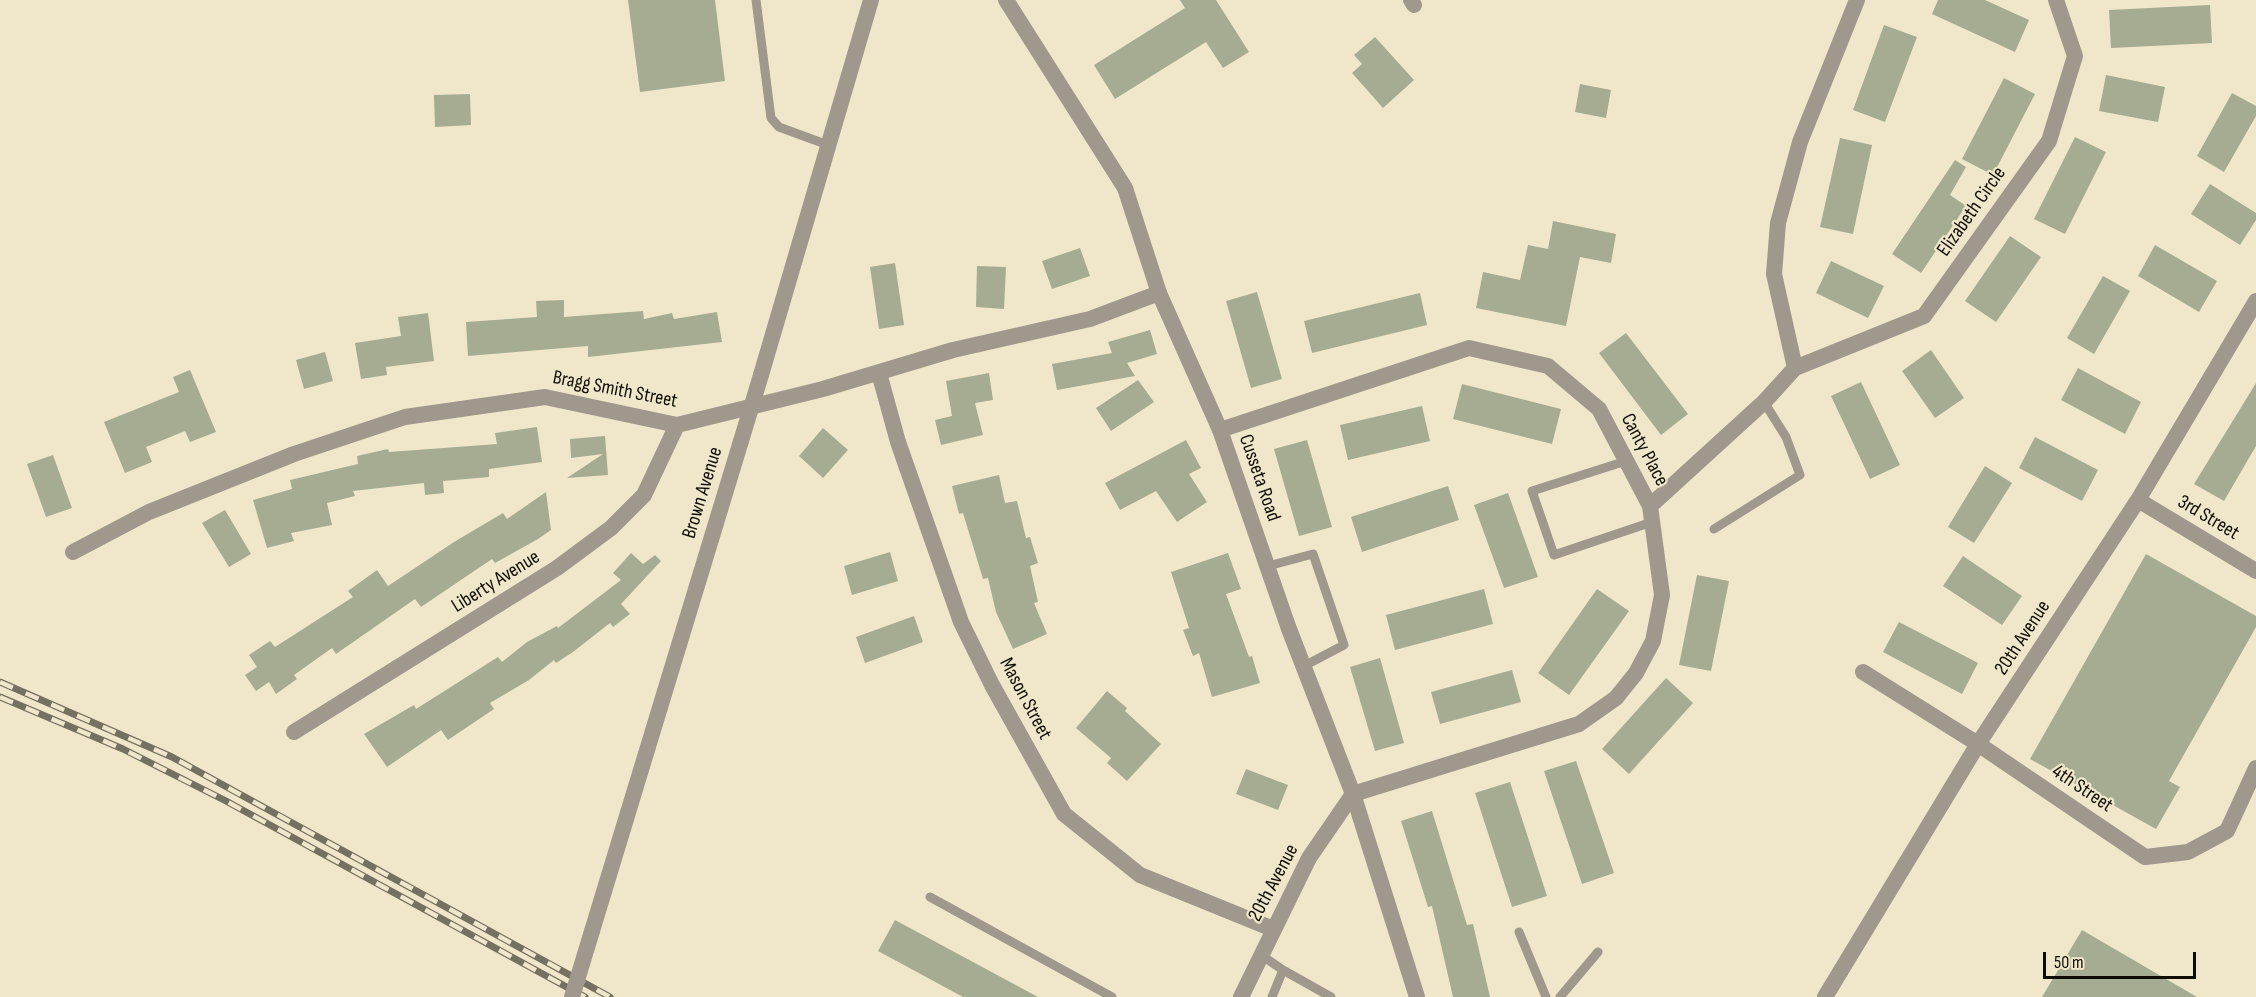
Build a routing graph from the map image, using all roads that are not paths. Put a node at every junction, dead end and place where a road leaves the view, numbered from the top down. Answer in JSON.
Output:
{"nodes":[{"id":1,"x":756,"y":0,"type":"edge"},
{"id":2,"x":871,"y":0,"type":"edge"},
{"id":3,"x":1006,"y":0,"type":"edge"},
{"id":4,"x":1857,"y":0,"type":"edge"},
{"id":5,"x":2056,"y":0,"type":"edge"},
{"id":6,"x":828,"y":145,"type":"junction"},
{"id":7,"x":1159,"y":293,"type":"junction"},
{"id":8,"x":2256,"y":301,"type":"edge"},
{"id":9,"x":1795,"y":368,"type":"junction"},
{"id":10,"x":879,"y":373,"type":"junction"},
{"id":11,"x":1764,"y":402,"type":"junction"},
{"id":12,"x":677,"y":425,"type":"junction"},
{"id":13,"x":1220,"y":429,"type":"junction"},
{"id":14,"x":1626,"y":460,"type":"junction"},
{"id":15,"x":2138,"y":500,"type":"junction"},
{"id":16,"x":1651,"y":514,"type":"junction"},
{"id":17,"x":1713,"y":529,"type":"dead end"},
{"id":18,"x":73,"y":552,"type":"dead end"},
{"id":19,"x":1268,"y":566,"type":"junction"},
{"id":20,"x":2256,"y":571,"type":"edge"},
{"id":21,"x":1304,"y":666,"type":"junction"},
{"id":22,"x":1863,"y":672,"type":"dead end"},
{"id":23,"x":294,"y":732,"type":"dead end"},
{"id":24,"x":1978,"y":744,"type":"junction"},
{"id":25,"x":2256,"y":768,"type":"edge"},
{"id":26,"x":1353,"y":794,"type":"junction"},
{"id":27,"x":930,"y":897,"type":"dead end"},
{"id":28,"x":1273,"y":929,"type":"junction"},
{"id":29,"x":1519,"y":932,"type":"dead end"},
{"id":30,"x":1598,"y":952,"type":"dead end"},
{"id":31,"x":1261,"y":955,"type":"junction"},
{"id":32,"x":1283,"y":970,"type":"junction"},
{"id":33,"x":572,"y":997,"type":"edge"},
{"id":34,"x":1112,"y":997,"type":"edge"},
{"id":35,"x":1241,"y":997,"type":"edge"},
{"id":36,"x":1272,"y":997,"type":"edge"},
{"id":37,"x":1331,"y":997,"type":"edge"},
{"id":38,"x":1417,"y":997,"type":"edge"},
{"id":39,"x":1546,"y":997,"type":"edge"},
{"id":40,"x":1560,"y":997,"type":"edge"},
{"id":41,"x":1825,"y":997,"type":"edge"}],
"edges":[{"from":1,"to":6,"type":"lane"},
{"from":2,"to":6,"type":"street","name":"Brown Avenue"},
{"from":3,"to":7,"type":"street","name":"Cusseta Road"},
{"from":4,"to":9,"type":"street"},
{"from":5,"to":9,"type":"street","name":"Elizabeth Circle"},
{"from":6,"to":33,"type":"street","name":"Brown Avenue","bridge":true},
{"from":7,"to":10,"type":"street","name":"Bragg Smith Street"},
{"from":7,"to":13,"type":"street","name":"Cusseta Road"},
{"from":8,"to":15,"type":"street","name":"20th Avenue"},
{"from":9,"to":11,"type":"street","name":"Elizabeth Circle"},
{"from":10,"to":12,"type":"street","name":"Bragg Smith Street"},
{"from":10,"to":28,"type":"street","name":"Mason Street"},
{"from":11,"to":16,"type":"street","name":"Elizabeth Circle"},
{"from":11,"to":17,"type":"lane"},
{"from":12,"to":18,"type":"street","name":"Bragg Smith Street"},
{"from":12,"to":23,"type":"street","name":"Liberty Avenue"},
{"from":13,"to":14,"type":"street","name":"Canty Place"},
{"from":13,"to":19,"type":"street","name":"Cusseta Road"},
{"from":14,"to":16,"type":"street","name":"Canty Place"},
{"from":14,"to":16,"type":"lane"},
{"from":15,"to":20,"type":"street","name":"3rd Street"},
{"from":15,"to":24,"type":"street","name":"20th Avenue"},
{"from":16,"to":26,"type":"street","name":"Canty Place"},
{"from":19,"to":21,"type":"street","name":"Cusseta Road"},
{"from":19,"to":21,"type":"lane"},
{"from":21,"to":26,"type":"street","name":"Cusseta Road"},
{"from":22,"to":24,"type":"street","name":"4th Street"},
{"from":24,"to":25,"type":"street","name":"4th Street"},
{"from":24,"to":41,"type":"street","name":"20th Avenue"},
{"from":26,"to":28,"type":"street","name":"20th Avenue"},
{"from":26,"to":38,"type":"street","name":"Cusseta Road"},
{"from":27,"to":34,"type":"lane"},
{"from":28,"to":31,"type":"street","name":"20th Avenue"},
{"from":29,"to":39,"type":"lane"},
{"from":30,"to":40,"type":"lane"},
{"from":31,"to":32,"type":"lane"},
{"from":31,"to":35,"type":"street","name":"20th Avenue"},
{"from":32,"to":36,"type":"lane"},
{"from":32,"to":37,"type":"lane"}]}
